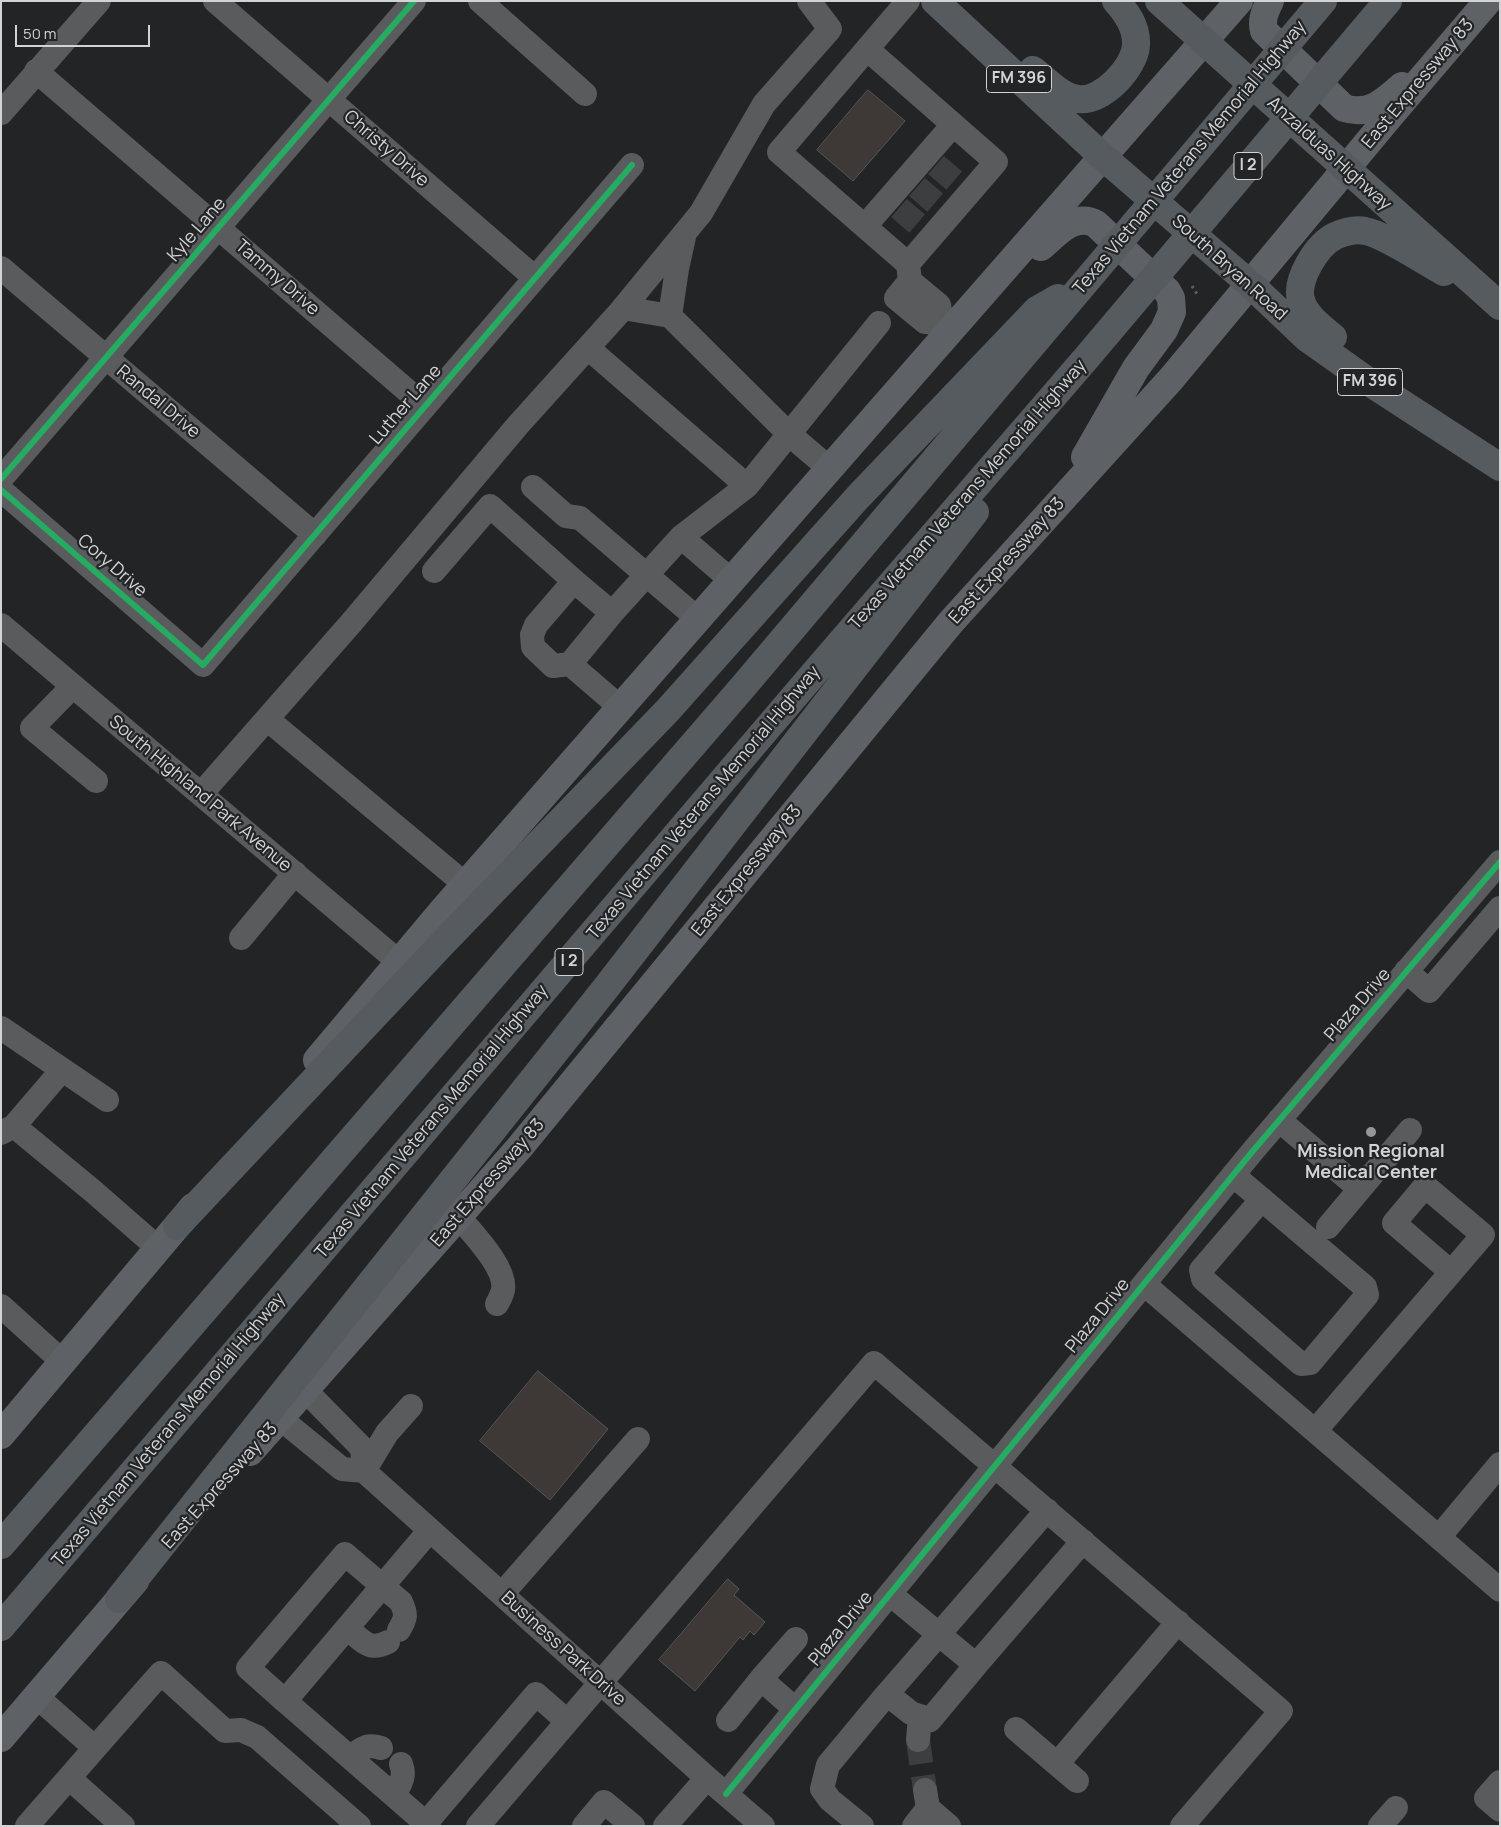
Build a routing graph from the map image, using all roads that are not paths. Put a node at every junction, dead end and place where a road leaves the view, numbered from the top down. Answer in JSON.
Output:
{"nodes":[{"id":1,"x":99,"y":1,"type":"edge"},
{"id":2,"x":215,"y":1,"type":"edge"},
{"id":3,"x":414,"y":1,"type":"edge"},
{"id":4,"x":480,"y":1,"type":"edge"},
{"id":5,"x":809,"y":1,"type":"edge"},
{"id":6,"x":908,"y":1,"type":"edge"},
{"id":7,"x":935,"y":1,"type":"edge"},
{"id":8,"x":1116,"y":1,"type":"edge"},
{"id":9,"x":1159,"y":1,"type":"edge"},
{"id":10,"x":1239,"y":1,"type":"edge"},
{"id":11,"x":1270,"y":1,"type":"edge"},
{"id":12,"x":1388,"y":1,"type":"edge"},
{"id":13,"x":1488,"y":1,"type":"edge"},
{"id":14,"x":1319,"y":6,"type":"edge"},
{"id":15,"x":962,"y":26,"type":"junction"},
{"id":16,"x":1205,"y":41,"type":"junction"},
{"id":17,"x":1454,"y":41,"type":"junction"},
{"id":18,"x":867,"y":49,"type":"junction"},
{"id":19,"x":36,"y":71,"type":"junction"},
{"id":20,"x":584,"y":94,"type":"dead end"},
{"id":21,"x":329,"y":100,"type":"junction"},
{"id":22,"x":1,"y":112,"type":"edge"},
{"id":23,"x":953,"y":124,"type":"junction"},
{"id":24,"x":1103,"y":157,"type":"junction"},
{"id":25,"x":632,"y":165,"type":"dead end"},
{"id":26,"x":1345,"y":169,"type":"junction"},
{"id":27,"x":865,"y":226,"type":"junction"},
{"id":28,"x":219,"y":228,"type":"junction"},
{"id":29,"x":686,"y":232,"type":"junction"},
{"id":30,"x":1,"y":268,"type":"edge"},
{"id":31,"x":909,"y":272,"type":"junction"},
{"id":32,"x":1091,"y":274,"type":"junction"},
{"id":33,"x":535,"y":278,"type":"junction"},
{"id":34,"x":1250,"y":284,"type":"junction"},
{"id":35,"x":980,"y":297,"type":"junction"},
{"id":36,"x":1492,"y":300,"type":"edge"},
{"id":37,"x":623,"y":308,"type":"junction"},
{"id":38,"x":670,"y":316,"type":"junction"},
{"id":39,"x":879,"y":323,"type":"dead end"},
{"id":40,"x":946,"y":327,"type":"junction"},
{"id":41,"x":588,"y":348,"type":"junction"},
{"id":42,"x":1088,"y":356,"type":"junction"},
{"id":43,"x":106,"y":358,"type":"junction"},
{"id":44,"x":425,"y":406,"type":"junction"},
{"id":45,"x":1416,"y":412,"type":"junction"},
{"id":46,"x":789,"y":434,"type":"junction"},
{"id":47,"x":1500,"y":467,"type":"edge"},
{"id":48,"x":830,"y":469,"type":"junction"},
{"id":49,"x":1,"y":479,"type":"edge"},
{"id":50,"x":747,"y":486,"type":"junction"},
{"id":51,"x":534,"y":487,"type":"dead end"},
{"id":52,"x":1,"y":490,"type":"edge"},
{"id":53,"x":1058,"y":505,"type":"junction"},
{"id":54,"x":315,"y":535,"type":"junction"},
{"id":55,"x":681,"y":537,"type":"junction"},
{"id":56,"x":434,"y":571,"type":"dead end"},
{"id":57,"x":648,"y":575,"type":"junction"},
{"id":58,"x":574,"y":581,"type":"junction"},
{"id":59,"x":732,"y":581,"type":"junction"},
{"id":60,"x":612,"y":613,"type":"junction"},
{"id":61,"x":698,"y":619,"type":"junction"},
{"id":62,"x":1,"y":625,"type":"edge"},
{"id":63,"x":570,"y":664,"type":"junction"},
{"id":64,"x":203,"y":665,"type":"joint"},
{"id":65,"x":73,"y":686,"type":"junction"},
{"id":66,"x":621,"y":708,"type":"junction"},
{"id":67,"x":267,"y":719,"type":"junction"},
{"id":68,"x":96,"y":781,"type":"dead end"},
{"id":69,"x":201,"y":794,"type":"junction"},
{"id":70,"x":1500,"y":862,"type":"edge"},
{"id":71,"x":295,"y":873,"type":"junction"},
{"id":72,"x":466,"y":885,"type":"junction"},
{"id":73,"x":1500,"y":908,"type":"edge"},
{"id":74,"x":242,"y":938,"type":"dead end"},
{"id":75,"x":399,"y":962,"type":"junction"},
{"id":76,"x":1406,"y":971,"type":"junction"},
{"id":77,"x":1,"y":1028,"type":"edge"},
{"id":78,"x":62,"y":1070,"type":"junction"},
{"id":79,"x":107,"y":1100,"type":"dead end"},
{"id":80,"x":1279,"y":1120,"type":"junction"},
{"id":81,"x":8,"y":1129,"type":"edge"},
{"id":82,"x":1410,"y":1130,"type":"dead end"},
{"id":83,"x":1233,"y":1175,"type":"junction"},
{"id":84,"x":1360,"y":1189,"type":"junction"},
{"id":85,"x":1262,"y":1199,"type":"junction"},
{"id":86,"x":459,"y":1217,"type":"junction"},
{"id":87,"x":177,"y":1226,"type":"junction"},
{"id":88,"x":1328,"y":1226,"type":"dead end"},
{"id":89,"x":158,"y":1248,"type":"junction"},
{"id":90,"x":1451,"y":1272,"type":"dead end"},
{"id":91,"x":1144,"y":1284,"type":"junction"},
{"id":92,"x":497,"y":1304,"type":"dead end"},
{"id":93,"x":1,"y":1306,"type":"edge"},
{"id":94,"x":63,"y":1362,"type":"junction"},
{"id":95,"x":306,"y":1392,"type":"junction"},
{"id":96,"x":411,"y":1406,"type":"dead end"},
{"id":97,"x":281,"y":1419,"type":"junction"},
{"id":98,"x":1315,"y":1431,"type":"junction"},
{"id":99,"x":1,"y":1435,"type":"edge"},
{"id":100,"x":638,"y":1439,"type":"dead end"},
{"id":101,"x":1500,"y":1464,"type":"edge"},
{"id":102,"x":995,"y":1466,"type":"junction"},
{"id":103,"x":364,"y":1471,"type":"junction"},
{"id":104,"x":1047,"y":1510,"type":"junction"},
{"id":105,"x":430,"y":1530,"type":"junction"},
{"id":106,"x":1439,"y":1538,"type":"junction"},
{"id":107,"x":1083,"y":1541,"type":"junction"},
{"id":108,"x":1,"y":1545,"type":"edge"},
{"id":109,"x":383,"y":1586,"type":"junction"},
{"id":110,"x":1500,"y":1590,"type":"edge"},
{"id":111,"x":502,"y":1594,"type":"junction"},
{"id":112,"x":890,"y":1594,"type":"junction"},
{"id":113,"x":119,"y":1599,"type":"junction"},
{"id":114,"x":1178,"y":1622,"type":"junction"},
{"id":115,"x":1,"y":1627,"type":"edge"},
{"id":116,"x":347,"y":1628,"type":"junction"},
{"id":117,"x":940,"y":1634,"type":"junction"},
{"id":118,"x":796,"y":1639,"type":"dead end"},
{"id":119,"x":976,"y":1665,"type":"junction"},
{"id":120,"x":762,"y":1680,"type":"junction"},
{"id":121,"x":600,"y":1682,"type":"junction"},
{"id":122,"x":887,"y":1694,"type":"junction"},
{"id":123,"x":36,"y":1696,"type":"junction"},
{"id":124,"x":284,"y":1701,"type":"junction"},
{"id":125,"x":795,"y":1710,"type":"junction"},
{"id":126,"x":920,"y":1716,"type":"junction"},
{"id":127,"x":728,"y":1720,"type":"dead end"},
{"id":128,"x":567,"y":1721,"type":"junction"},
{"id":129,"x":1016,"y":1729,"type":"dead end"},
{"id":130,"x":1,"y":1738,"type":"edge"},
{"id":131,"x":918,"y":1740,"type":"tunnel mouth"},
{"id":132,"x":95,"y":1748,"type":"junction"},
{"id":133,"x":381,"y":1748,"type":"dead end"},
{"id":134,"x":350,"y":1758,"type":"junction"},
{"id":135,"x":401,"y":1764,"type":"dead end"},
{"id":136,"x":1057,"y":1764,"type":"junction"},
{"id":137,"x":69,"y":1778,"type":"junction"},
{"id":138,"x":708,"y":1778,"type":"junction"},
{"id":139,"x":1077,"y":1781,"type":"dead end"},
{"id":140,"x":1500,"y":1782,"type":"edge"},
{"id":141,"x":726,"y":1794,"type":"junction"},
{"id":142,"x":394,"y":1795,"type":"junction"},
{"id":143,"x":922,"y":1808,"type":"edge"},
{"id":144,"x":1396,"y":1808,"type":"dead end"},
{"id":145,"x":1500,"y":1810,"type":"edge"},
{"id":146,"x":428,"y":1824,"type":"edge"},
{"id":147,"x":27,"y":1826,"type":"edge"},
{"id":148,"x":123,"y":1826,"type":"edge"},
{"id":149,"x":359,"y":1826,"type":"edge"},
{"id":150,"x":478,"y":1826,"type":"edge"},
{"id":151,"x":584,"y":1826,"type":"edge"},
{"id":152,"x":633,"y":1826,"type":"edge"},
{"id":153,"x":665,"y":1826,"type":"edge"},
{"id":154,"x":763,"y":1826,"type":"edge"},
{"id":155,"x":862,"y":1826,"type":"edge"},
{"id":156,"x":949,"y":1826,"type":"edge"},
{"id":157,"x":1182,"y":1826,"type":"edge"},
{"id":158,"x":1380,"y":1826,"type":"edge"}],
"edges":[{"from":1,"to":19,"type":"street"},
{"from":2,"to":21,"type":"street","name":"Christy Drive"},
{"from":3,"to":21,"type":"street","name":"Kyle Lane"},
{"from":4,"to":20,"type":"street"},
{"from":5,"to":29,"type":"street"},
{"from":6,"to":18,"type":"street"},
{"from":7,"to":15,"type":"highway","name":"South Bryan Road","number":"FM 396"},
{"from":8,"to":15,"type":"highway"},
{"from":9,"to":16,"type":"highway","name":"Anzalduas Highway"},
{"from":10,"to":16,"type":"main road"},
{"from":11,"to":17,"type":"main road"},
{"from":12,"to":42,"type":"highway","name":"Texas Vietnam Veterans Memorial Highway","number":"I 2"},
{"from":13,"to":17,"type":"main road","name":"East Expressway 83"},
{"from":14,"to":32,"type":"highway","name":"Texas Vietnam Veterans Memorial Highway"},
{"from":15,"to":24,"type":"highway","name":"South Bryan Road","number":"FM 396"},
{"from":16,"to":24,"type":"main road"},
{"from":16,"to":26,"type":"highway","name":"Anzalduas Highway"},
{"from":17,"to":26,"type":"main road","name":"East Expressway 83"},
{"from":18,"to":23,"type":"street"},
{"from":18,"to":27,"type":"street"},
{"from":19,"to":22,"type":"street"},
{"from":19,"to":28,"type":"street","name":"Tammy Drive"},
{"from":21,"to":28,"type":"street","name":"Kyle Lane"},
{"from":21,"to":33,"type":"street","name":"Christy Drive"},
{"from":23,"to":27,"type":"street"},
{"from":23,"to":31,"type":"street"},
{"from":24,"to":34,"type":"highway","name":"South Bryan Road","number":"FM 396"},
{"from":24,"to":35,"type":"main road"},
{"from":25,"to":33,"type":"street","name":"Luther Lane"},
{"from":26,"to":34,"type":"main road","name":"East Expressway 83"},
{"from":26,"to":36,"type":"highway","name":"Anzalduas Highway"},
{"from":27,"to":31,"type":"street"},
{"from":28,"to":43,"type":"street","name":"Kyle Lane"},
{"from":28,"to":44,"type":"street","name":"Tammy Drive"},
{"from":29,"to":37,"type":"street"},
{"from":29,"to":38,"type":"street"},
{"from":30,"to":43,"type":"street","name":"Randal Drive"},
{"from":31,"to":40,"type":"street"},
{"from":32,"to":87,"type":"highway"},
{"from":32,"to":108,"type":"highway","name":"Texas Vietnam Veterans Memorial Highway"},
{"from":33,"to":44,"type":"street","name":"Luther Lane"},
{"from":34,"to":45,"type":"highway","name":"South Bryan Road","number":"FM 396"},
{"from":34,"to":53,"type":"main road","name":"East Expressway 83"},
{"from":35,"to":40,"type":"main road"},
{"from":35,"to":53,"type":"main road"},
{"from":36,"to":45,"type":"highway"},
{"from":37,"to":38,"type":"street"},
{"from":37,"to":41,"type":"street"},
{"from":38,"to":46,"type":"street"},
{"from":39,"to":46,"type":"street"},
{"from":40,"to":48,"type":"main road"},
{"from":41,"to":50,"type":"street"},
{"from":41,"to":67,"type":"street"},
{"from":42,"to":113,"type":"highway"},
{"from":42,"to":115,"type":"highway","name":"Texas Vietnam Veterans Memorial Highway","number":"I 2"},
{"from":43,"to":49,"type":"street","name":"Kyle Lane"},
{"from":43,"to":54,"type":"street","name":"Randal Drive"},
{"from":44,"to":54,"type":"street","name":"Luther Lane"},
{"from":45,"to":47,"type":"highway","name":"South Bryan Road","number":"FM 396"},
{"from":46,"to":48,"type":"street"},
{"from":46,"to":50,"type":"street"},
{"from":48,"to":59,"type":"main road"},
{"from":50,"to":55,"type":"street"},
{"from":51,"to":57,"type":"street"},
{"from":52,"to":64,"type":"street","name":"Cory Drive"},
{"from":53,"to":86,"type":"main road","name":"East Expressway 83"},
{"from":54,"to":64,"type":"street","name":"Luther Lane"},
{"from":55,"to":57,"type":"street"},
{"from":55,"to":59,"type":"street"},
{"from":56,"to":58,"type":"street"},
{"from":57,"to":60,"type":"street"},
{"from":57,"to":61,"type":"street"},
{"from":58,"to":60,"type":"street"},
{"from":58,"to":63,"type":"street"},
{"from":59,"to":61,"type":"main road"},
{"from":60,"to":63,"type":"street"},
{"from":61,"to":66,"type":"main road"},
{"from":62,"to":65,"type":"street","name":"South Highland Park Avenue"},
{"from":63,"to":66,"type":"street"},
{"from":65,"to":68,"type":"street"},
{"from":65,"to":69,"type":"street","name":"South Highland Park Avenue"},
{"from":66,"to":72,"type":"main road"},
{"from":67,"to":69,"type":"street"},
{"from":67,"to":72,"type":"street"},
{"from":69,"to":71,"type":"street","name":"South Highland Park Avenue"},
{"from":70,"to":76,"type":"street","name":"Plaza Drive"},
{"from":71,"to":74,"type":"street"},
{"from":71,"to":75,"type":"street","name":"South Highland Park Avenue"},
{"from":72,"to":75,"type":"main road"},
{"from":73,"to":76,"type":"street"},
{"from":75,"to":87,"type":"main road"},
{"from":76,"to":80,"type":"street","name":"Plaza Drive"},
{"from":77,"to":78,"type":"street"},
{"from":78,"to":79,"type":"street"},
{"from":78,"to":81,"type":"street"},
{"from":80,"to":83,"type":"street","name":"Plaza Drive"},
{"from":80,"to":84,"type":"street"},
{"from":81,"to":89,"type":"street"},
{"from":82,"to":84,"type":"street"},
{"from":83,"to":85,"type":"street"},
{"from":83,"to":91,"type":"street","name":"Plaza Drive"},
{"from":84,"to":88,"type":"street"},
{"from":85,"to":85,"type":"street"},
{"from":86,"to":92,"type":"street"},
{"from":86,"to":95,"type":"main road","name":"East Expressway 83"},
{"from":87,"to":89,"type":"main road"},
{"from":89,"to":94,"type":"main road"},
{"from":90,"to":98,"type":"street"},
{"from":91,"to":98,"type":"street"},
{"from":91,"to":102,"type":"street","name":"Plaza Drive"},
{"from":93,"to":94,"type":"street"},
{"from":94,"to":99,"type":"main road"},
{"from":95,"to":97,"type":"main road","name":"East Expressway 83"},
{"from":95,"to":103,"type":"street"},
{"from":96,"to":103,"type":"street"},
{"from":97,"to":103,"type":"street"},
{"from":97,"to":113,"type":"main road","name":"East Expressway 83"},
{"from":98,"to":106,"type":"street"},
{"from":100,"to":111,"type":"street"},
{"from":101,"to":106,"type":"street"},
{"from":102,"to":104,"type":"street"},
{"from":102,"to":112,"type":"street","name":"Plaza Drive"},
{"from":102,"to":121,"type":"street"},
{"from":103,"to":105,"type":"street","name":"Business Park Drive"},
{"from":104,"to":107,"type":"street"},
{"from":104,"to":117,"type":"street"},
{"from":105,"to":109,"type":"street"},
{"from":105,"to":111,"type":"street","name":"Business Park Drive"},
{"from":106,"to":110,"type":"street"},
{"from":107,"to":114,"type":"street"},
{"from":107,"to":119,"type":"street"},
{"from":109,"to":116,"type":"street"},
{"from":109,"to":116,"type":"street"},
{"from":109,"to":124,"type":"street"},
{"from":111,"to":121,"type":"street","name":"Business Park Drive"},
{"from":112,"to":117,"type":"street"},
{"from":112,"to":125,"type":"street","name":"Plaza Drive"},
{"from":113,"to":123,"type":"main road","name":"East Expressway 83"},
{"from":114,"to":136,"type":"street"},
{"from":114,"to":157,"type":"street"},
{"from":116,"to":124,"type":"street"},
{"from":117,"to":119,"type":"street"},
{"from":117,"to":122,"type":"street"},
{"from":118,"to":120,"type":"street"},
{"from":119,"to":126,"type":"street"},
{"from":120,"to":125,"type":"street"},
{"from":120,"to":127,"type":"street"},
{"from":121,"to":128,"type":"street"},
{"from":121,"to":138,"type":"street","name":"Business Park Drive"},
{"from":122,"to":126,"type":"street"},
{"from":122,"to":155,"type":"street"},
{"from":123,"to":130,"type":"main road","name":"East Expressway 83"},
{"from":123,"to":132,"type":"street"},
{"from":124,"to":134,"type":"street"},
{"from":125,"to":141,"type":"street","name":"Plaza Drive"},
{"from":126,"to":131,"type":"street"},
{"from":128,"to":146,"type":"street"},
{"from":128,"to":150,"type":"street"},
{"from":129,"to":136,"type":"street"},
{"from":132,"to":137,"type":"street"},
{"from":132,"to":149,"type":"street"},
{"from":133,"to":134,"type":"street"},
{"from":134,"to":142,"type":"street"},
{"from":135,"to":142,"type":"street"},
{"from":136,"to":139,"type":"street"},
{"from":137,"to":147,"type":"street"},
{"from":137,"to":148,"type":"street"},
{"from":138,"to":141,"type":"street","name":"Business Park Drive"},
{"from":138,"to":153,"type":"street"},
{"from":140,"to":145,"type":"street"},
{"from":141,"to":154,"type":"street","name":"Business Park Drive"},
{"from":142,"to":146,"type":"street"},
{"from":143,"to":156,"type":"street"},
{"from":144,"to":158,"type":"street"},
{"from":151,"to":152,"type":"street"}]}
